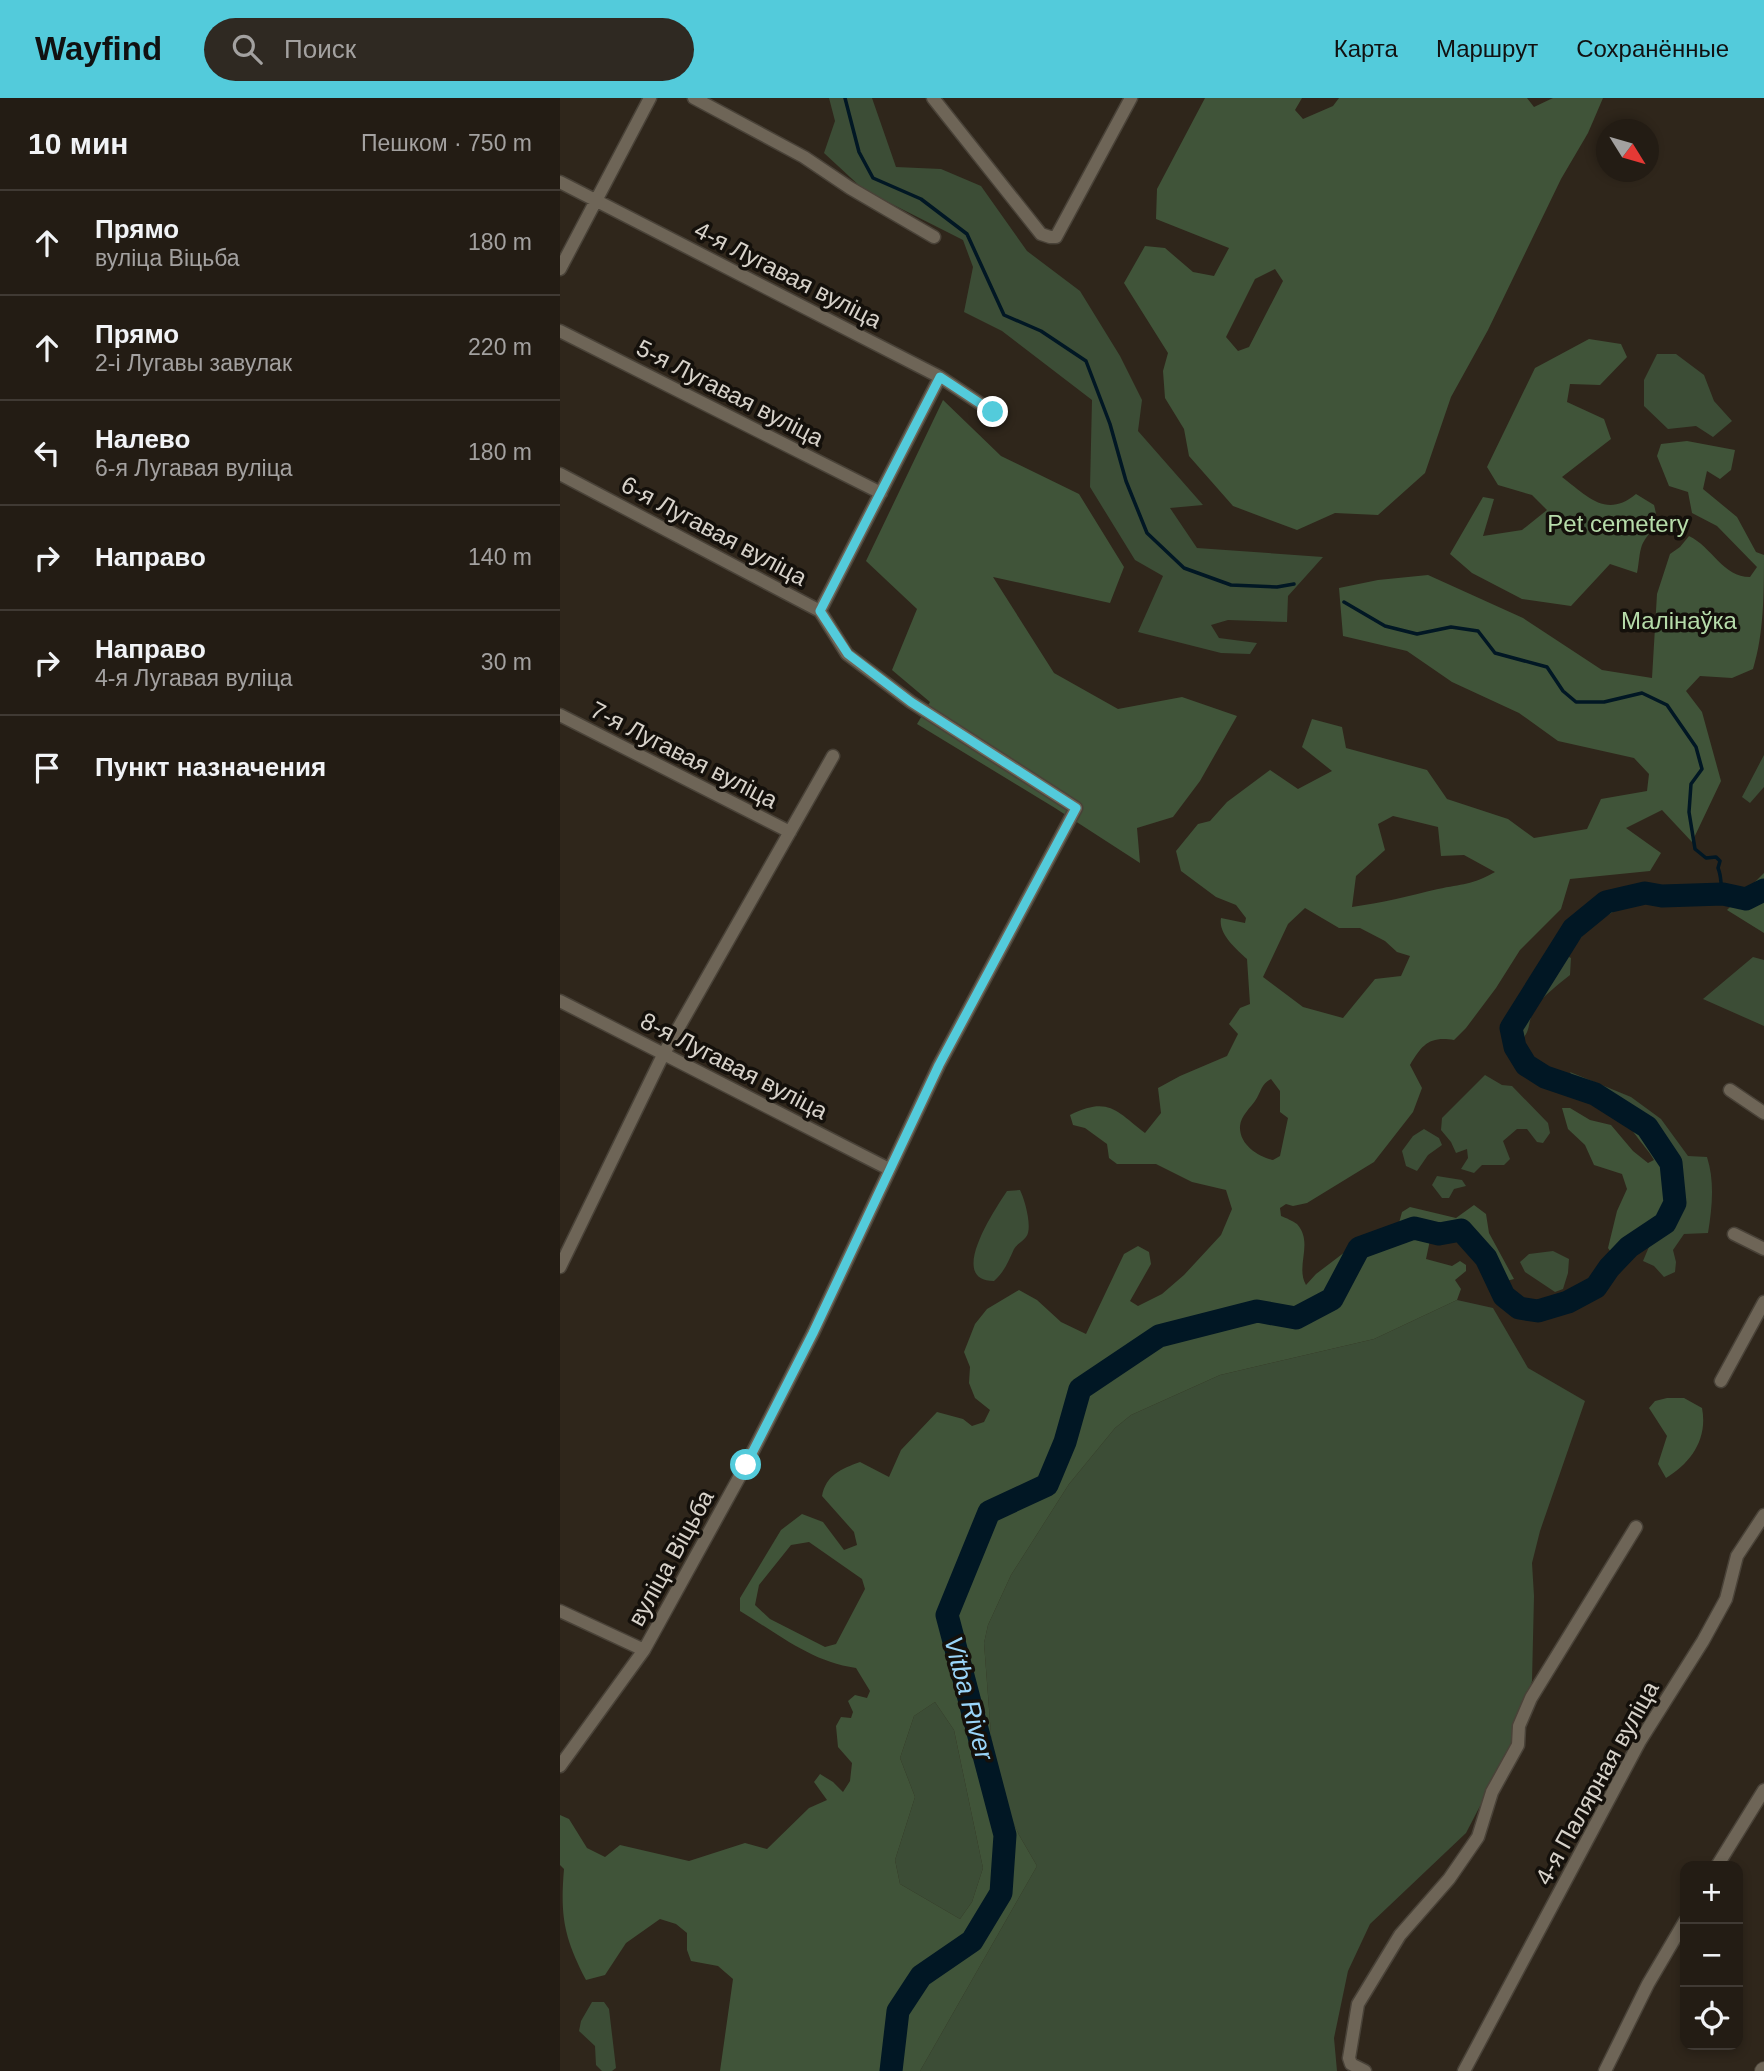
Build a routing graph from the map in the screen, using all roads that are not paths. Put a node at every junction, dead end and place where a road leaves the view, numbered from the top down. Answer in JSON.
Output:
{"nodes":[{"id":1,"x":650,"y":98,"type":"edge"},
{"id":2,"x":694,"y":98,"type":"edge"},
{"id":3,"x":933,"y":98,"type":"edge"},
{"id":4,"x":1131,"y":98,"type":"edge"},
{"id":5,"x":560,"y":182,"type":"edge"},
{"id":6,"x":595,"y":200,"type":"junction"},
{"id":7,"x":934,"y":237,"type":"dead end"},
{"id":8,"x":560,"y":270,"type":"edge"},
{"id":9,"x":560,"y":331,"type":"edge"},
{"id":10,"x":940,"y":377,"type":"junction"},
{"id":11,"x":993,"y":412,"type":"dead end"},
{"id":12,"x":560,"y":474,"type":"edge"},
{"id":13,"x":881,"y":494,"type":"junction"},
{"id":14,"x":820,"y":611,"type":"junction"},
{"id":15,"x":560,"y":715,"type":"edge"},
{"id":16,"x":833,"y":755,"type":"dead end"},
{"id":17,"x":1076,"y":808,"type":"joint"},
{"id":18,"x":790,"y":832,"type":"junction"},
{"id":19,"x":560,"y":1001,"type":"edge"},
{"id":20,"x":663,"y":1055,"type":"junction"},
{"id":21,"x":1730,"y":1090,"type":"dead end"},
{"id":22,"x":1764,"y":1113,"type":"edge"},
{"id":23,"x":889,"y":1168,"type":"junction"},
{"id":24,"x":1734,"y":1234,"type":"dead end"},
{"id":25,"x":1764,"y":1250,"type":"edge"},
{"id":26,"x":560,"y":1267,"type":"edge"},
{"id":27,"x":1764,"y":1303,"type":"edge"},
{"id":28,"x":1721,"y":1381,"type":"dead end"},
{"id":29,"x":1764,"y":1515,"type":"edge"},
{"id":30,"x":1636,"y":1527,"type":"dead end"},
{"id":31,"x":560,"y":1611,"type":"edge"},
{"id":32,"x":645,"y":1650,"type":"junction"},
{"id":33,"x":560,"y":1766,"type":"edge"},
{"id":34,"x":1764,"y":1790,"type":"edge"},
{"id":35,"x":1720,"y":1861,"type":"edge"},
{"id":36,"x":1683,"y":1924,"type":"edge"},
{"id":37,"x":1365,"y":2071,"type":"edge"},
{"id":38,"x":1464,"y":2071,"type":"edge"},
{"id":39,"x":1605,"y":2071,"type":"edge"}],
"edges":[{"from":1,"to":6,"type":"street"},
{"from":2,"to":7,"type":"street"},
{"from":3,"to":4,"type":"street"},
{"from":5,"to":6,"type":"street","name":"4-я Лугавая вуліца"},
{"from":6,"to":8,"type":"street"},
{"from":6,"to":10,"type":"street","name":"4-я Лугавая вуліца"},
{"from":9,"to":13,"type":"street","name":"5-я Лугавая вуліца"},
{"from":10,"to":11,"type":"street","name":"4-я Лугавая вуліца"},
{"from":10,"to":13,"type":"street"},
{"from":12,"to":14,"type":"street","name":"6-я Лугавая вуліца"},
{"from":13,"to":14,"type":"street"},
{"from":14,"to":17,"type":"street","name":"6-я Лугавая вуліца"},
{"from":15,"to":18,"type":"street","name":"7-я Лугавая вуліца"},
{"from":16,"to":18,"type":"street"},
{"from":17,"to":23,"type":"street","name":"вуліца Віцьба"},
{"from":18,"to":20,"type":"street"},
{"from":19,"to":20,"type":"street","name":"8-я Лугавая вуліца"},
{"from":20,"to":23,"type":"street","name":"8-я Лугавая вуліца"},
{"from":20,"to":26,"type":"street"},
{"from":21,"to":22,"type":"street"},
{"from":23,"to":32,"type":"street","name":"вуліца Віцьба"},
{"from":24,"to":25,"type":"street"},
{"from":27,"to":28,"type":"street"},
{"from":29,"to":38,"type":"street","name":"4-я Палярная вуліца"},
{"from":30,"to":37,"type":"street"},
{"from":31,"to":32,"type":"street"},
{"from":32,"to":33,"type":"street","name":"вуліца Віцьба"},
{"from":34,"to":35,"type":"street"},
{"from":36,"to":39,"type":"street"}]}
